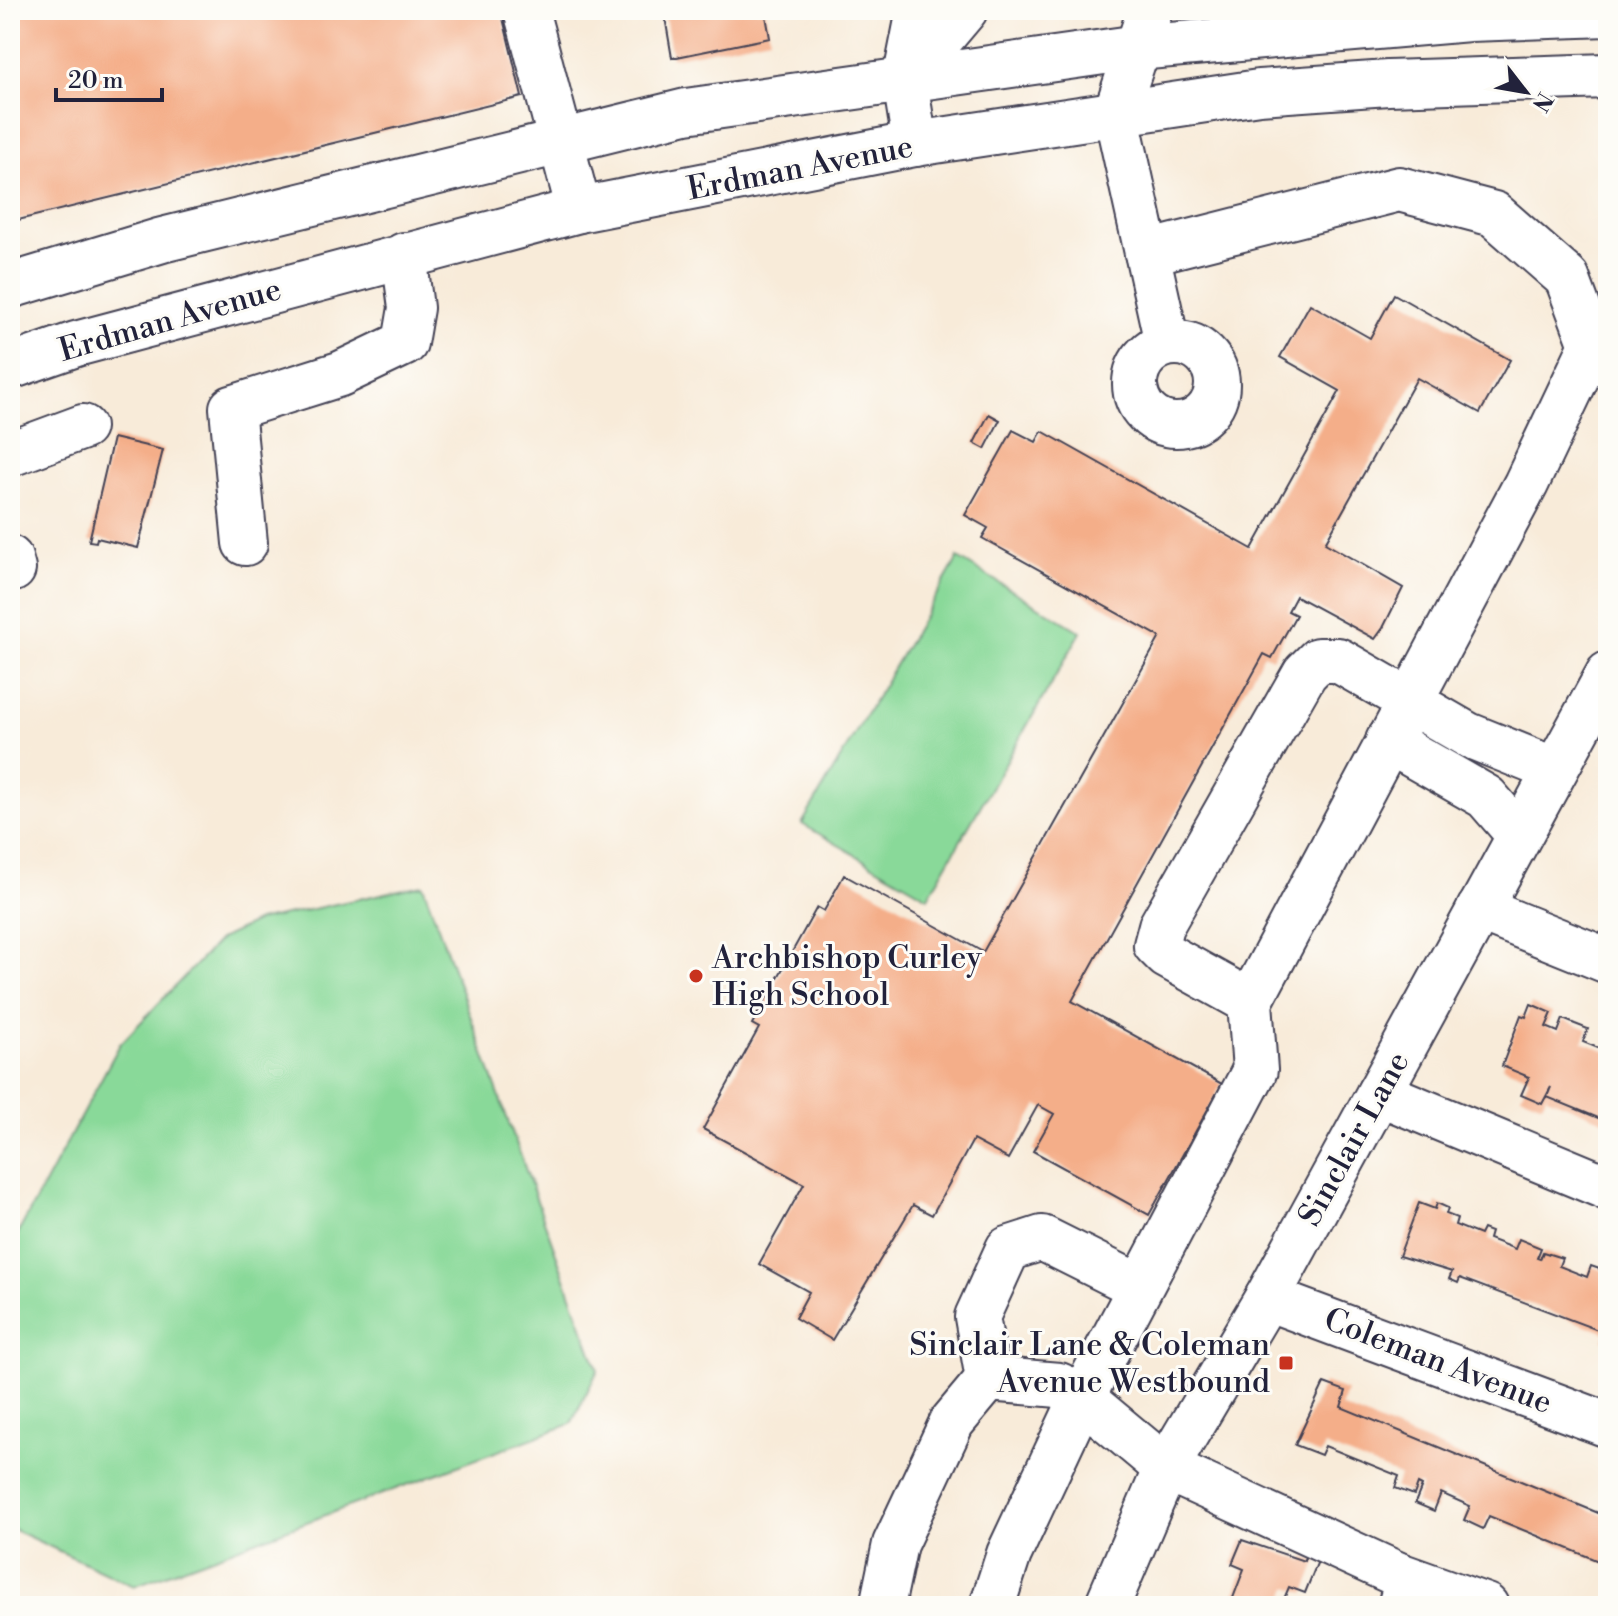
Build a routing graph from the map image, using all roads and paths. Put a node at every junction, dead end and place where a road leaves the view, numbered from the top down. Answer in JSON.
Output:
{"nodes":[{"id":1,"x":526,"y":10,"type":"edge"},
{"id":2,"x":919,"y":10,"type":"edge"},
{"id":3,"x":965,"y":10,"type":"edge"},
{"id":4,"x":1608,"y":14,"type":"edge"},
{"id":5,"x":1145,"y":29,"type":"edge"},
{"id":6,"x":1608,"y":76,"type":"edge"},
{"id":7,"x":905,"y":81,"type":"junction"},
{"id":8,"x":1116,"y":113,"type":"junction"},
{"id":9,"x":563,"y":141,"type":"junction"},
{"id":10,"x":915,"y":144,"type":"junction"},
{"id":11,"x":579,"y":210,"type":"junction"},
{"id":12,"x":1147,"y":253,"type":"junction"},
{"id":13,"x":404,"y":255,"type":"junction"},
{"id":14,"x":10,"y":286,"type":"edge"},
{"id":15,"x":1167,"y":343,"type":"dead end"},
{"id":16,"x":10,"y":367,"type":"edge"},
{"id":17,"x":83,"y":427,"type":"dead end"},
{"id":18,"x":10,"y":454,"type":"edge"},
{"id":19,"x":245,"y":543,"type":"dead end"},
{"id":20,"x":1608,"y":674,"type":"edge"},
{"id":21,"x":1410,"y":700,"type":"junction"},
{"id":22,"x":1595,"y":729,"type":"edge"},
{"id":23,"x":1388,"y":741,"type":"junction"},
{"id":24,"x":1555,"y":770,"type":"junction"},
{"id":25,"x":1519,"y":835,"type":"junction"},
{"id":26,"x":1479,"y":909,"type":"junction"},
{"id":27,"x":1608,"y":961,"type":"edge"},
{"id":28,"x":1250,"y":1002,"type":"junction"},
{"id":29,"x":1379,"y":1093,"type":"junction"},
{"id":30,"x":1608,"y":1188,"type":"edge"},
{"id":31,"x":1140,"y":1287,"type":"junction"},
{"id":32,"x":1267,"y":1298,"type":"junction"},
{"id":33,"x":988,"y":1379,"type":"junction"},
{"id":34,"x":1070,"y":1391,"type":"junction"},
{"id":35,"x":1608,"y":1425,"type":"edge"},
{"id":36,"x":1166,"y":1468,"type":"junction"},
{"id":37,"x":1400,"y":1590,"type":"edge"},
{"id":38,"x":882,"y":1606,"type":"edge"},
{"id":39,"x":992,"y":1606,"type":"edge"},
{"id":40,"x":1107,"y":1606,"type":"edge"},
{"id":41,"x":1486,"y":1606,"type":"edge"}],
"edges":[{"from":1,"to":9,"type":"main road"},
{"from":2,"to":7,"type":"main road"},
{"from":3,"to":7,"type":"main road"},
{"from":4,"to":5,"type":"main road","name":"Erdman Avenue"},
{"from":5,"to":7,"type":"main road","name":"Erdman Avenue"},
{"from":5,"to":8,"type":"main road"},
{"from":6,"to":8,"type":"main road","name":"Erdman Avenue"},
{"from":7,"to":9,"type":"main road","name":"Erdman Avenue"},
{"from":7,"to":10,"type":"main road"},
{"from":8,"to":10,"type":"main road","name":"Erdman Avenue"},
{"from":8,"to":12,"type":"main road"},
{"from":9,"to":11,"type":"main road"},
{"from":9,"to":14,"type":"main road","name":"Erdman Avenue"},
{"from":10,"to":11,"type":"main road","name":"Erdman Avenue"},
{"from":11,"to":13,"type":"main road","name":"Erdman Avenue"},
{"from":12,"to":15,"type":"main road"},
{"from":12,"to":21,"type":"main road"},
{"from":13,"to":16,"type":"main road","name":"Erdman Avenue"},
{"from":13,"to":19,"type":"main road"},
{"from":17,"to":18,"type":"main road"},
{"from":20,"to":22,"type":"main road","name":"Sinclair Lane"},
{"from":21,"to":23,"type":"main road"},
{"from":21,"to":24,"type":"main road"},
{"from":21,"to":28,"type":"main road"},
{"from":22,"to":24,"type":"main road","name":"Sinclair Lane"},
{"from":23,"to":25,"type":"main road"},
{"from":23,"to":28,"type":"main road"},
{"from":24,"to":25,"type":"main road","name":"Sinclair Lane"},
{"from":25,"to":26,"type":"main road","name":"Sinclair Lane"},
{"from":26,"to":27,"type":"main road"},
{"from":26,"to":29,"type":"main road","name":"Sinclair Lane"},
{"from":28,"to":31,"type":"main road"},
{"from":29,"to":30,"type":"main road"},
{"from":29,"to":32,"type":"main road","name":"Sinclair Lane"},
{"from":31,"to":33,"type":"main road"},
{"from":31,"to":34,"type":"main road"},
{"from":32,"to":35,"type":"main road","name":"Coleman Avenue"},
{"from":32,"to":36,"type":"main road","name":"Sinclair Lane"},
{"from":33,"to":34,"type":"main road"},
{"from":33,"to":38,"type":"main road"},
{"from":34,"to":36,"type":"main road"},
{"from":34,"to":39,"type":"main road"},
{"from":36,"to":37,"type":"main road"},
{"from":36,"to":40,"type":"main road","name":"Sinclair Lane"},
{"from":37,"to":41,"type":"main road"}]}
